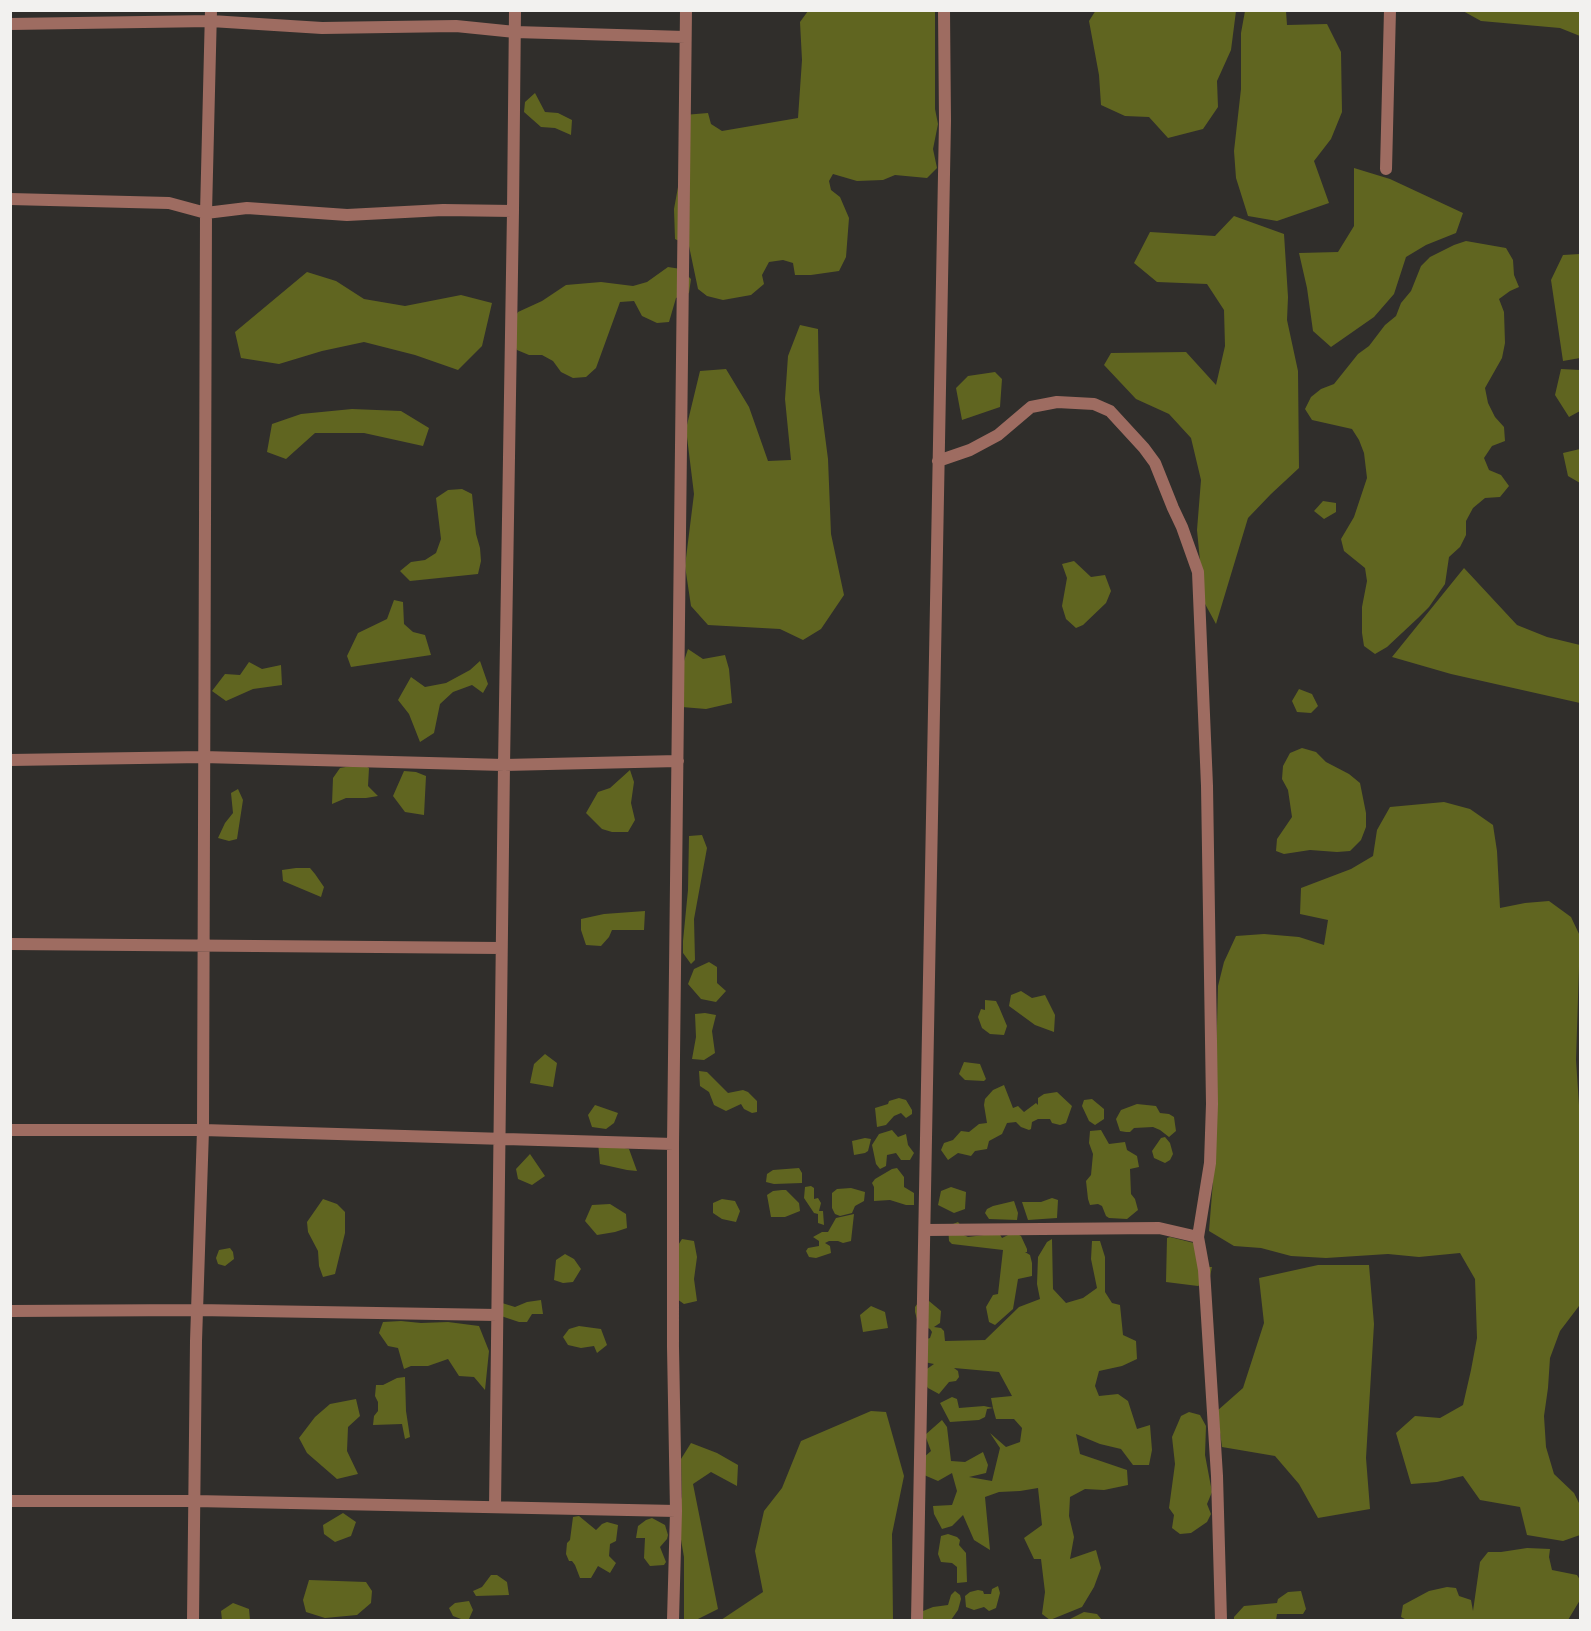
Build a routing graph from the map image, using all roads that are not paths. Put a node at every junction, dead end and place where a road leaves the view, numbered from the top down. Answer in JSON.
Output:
{"nodes":[{"id":1,"x":515,"y":10,"type":"edge"},
{"id":2,"x":686,"y":10,"type":"edge"},
{"id":3,"x":944,"y":10,"type":"edge"},
{"id":4,"x":1390,"y":10,"type":"edge"},
{"id":5,"x":211,"y":16,"type":"edge"},
{"id":6,"x":10,"y":24,"type":"edge"},
{"id":7,"x":515,"y":32,"type":"junction"},
{"id":8,"x":685,"y":36,"type":"junction"},
{"id":9,"x":1386,"y":169,"type":"dead end"},
{"id":10,"x":10,"y":199,"type":"edge"},
{"id":11,"x":513,"y":211,"type":"junction"},
{"id":12,"x":206,"y":213,"type":"junction"},
{"id":13,"x":938,"y":461,"type":"junction"},
{"id":14,"x":203,"y":757,"type":"junction"},
{"id":15,"x":10,"y":760,"type":"edge"},
{"id":16,"x":678,"y":761,"type":"junction"},
{"id":17,"x":504,"y":765,"type":"junction"},
{"id":18,"x":10,"y":944,"type":"edge"},
{"id":19,"x":204,"y":944,"type":"junction"},
{"id":20,"x":501,"y":948,"type":"junction"},
{"id":21,"x":10,"y":1130,"type":"edge"},
{"id":22,"x":203,"y":1130,"type":"junction"},
{"id":23,"x":499,"y":1140,"type":"junction"},
{"id":24,"x":673,"y":1144,"type":"junction"},
{"id":25,"x":926,"y":1230,"type":"junction"},
{"id":26,"x":1198,"y":1237,"type":"junction"},
{"id":27,"x":197,"y":1310,"type":"junction"},
{"id":28,"x":10,"y":1311,"type":"edge"},
{"id":29,"x":497,"y":1315,"type":"junction"},
{"id":30,"x":10,"y":1501,"type":"edge"},
{"id":31,"x":195,"y":1502,"type":"junction"},
{"id":32,"x":495,"y":1506,"type":"junction"},
{"id":33,"x":676,"y":1511,"type":"junction"},
{"id":34,"x":193,"y":1620,"type":"edge"},
{"id":35,"x":673,"y":1620,"type":"edge"},
{"id":36,"x":917,"y":1620,"type":"edge"},
{"id":37,"x":1221,"y":1620,"type":"edge"}],
"edges":[{"from":1,"to":7,"type":"street"},
{"from":2,"to":8,"type":"street"},
{"from":3,"to":13,"type":"street"},
{"from":4,"to":9,"type":"street"},
{"from":5,"to":6,"type":"street"},
{"from":5,"to":7,"type":"street"},
{"from":5,"to":12,"type":"street"},
{"from":7,"to":8,"type":"street"},
{"from":7,"to":11,"type":"street"},
{"from":8,"to":16,"type":"street"},
{"from":10,"to":12,"type":"street"},
{"from":11,"to":12,"type":"street"},
{"from":11,"to":17,"type":"street"},
{"from":12,"to":14,"type":"street"},
{"from":13,"to":25,"type":"street"},
{"from":13,"to":26,"type":"street"},
{"from":14,"to":15,"type":"street"},
{"from":14,"to":17,"type":"street"},
{"from":14,"to":19,"type":"street"},
{"from":16,"to":17,"type":"street"},
{"from":16,"to":24,"type":"street"},
{"from":17,"to":20,"type":"street"},
{"from":18,"to":19,"type":"street"},
{"from":19,"to":20,"type":"street"},
{"from":19,"to":22,"type":"street"},
{"from":20,"to":23,"type":"street"},
{"from":21,"to":22,"type":"street"},
{"from":22,"to":23,"type":"street"},
{"from":22,"to":27,"type":"street"},
{"from":23,"to":24,"type":"street"},
{"from":23,"to":29,"type":"street"},
{"from":24,"to":33,"type":"street"},
{"from":25,"to":26,"type":"street"},
{"from":25,"to":36,"type":"street"},
{"from":26,"to":37,"type":"street"},
{"from":27,"to":28,"type":"street"},
{"from":27,"to":29,"type":"street"},
{"from":27,"to":31,"type":"street"},
{"from":29,"to":32,"type":"street"},
{"from":30,"to":31,"type":"street"},
{"from":31,"to":32,"type":"street"},
{"from":31,"to":34,"type":"street"},
{"from":32,"to":33,"type":"street"},
{"from":33,"to":35,"type":"street"}]}
